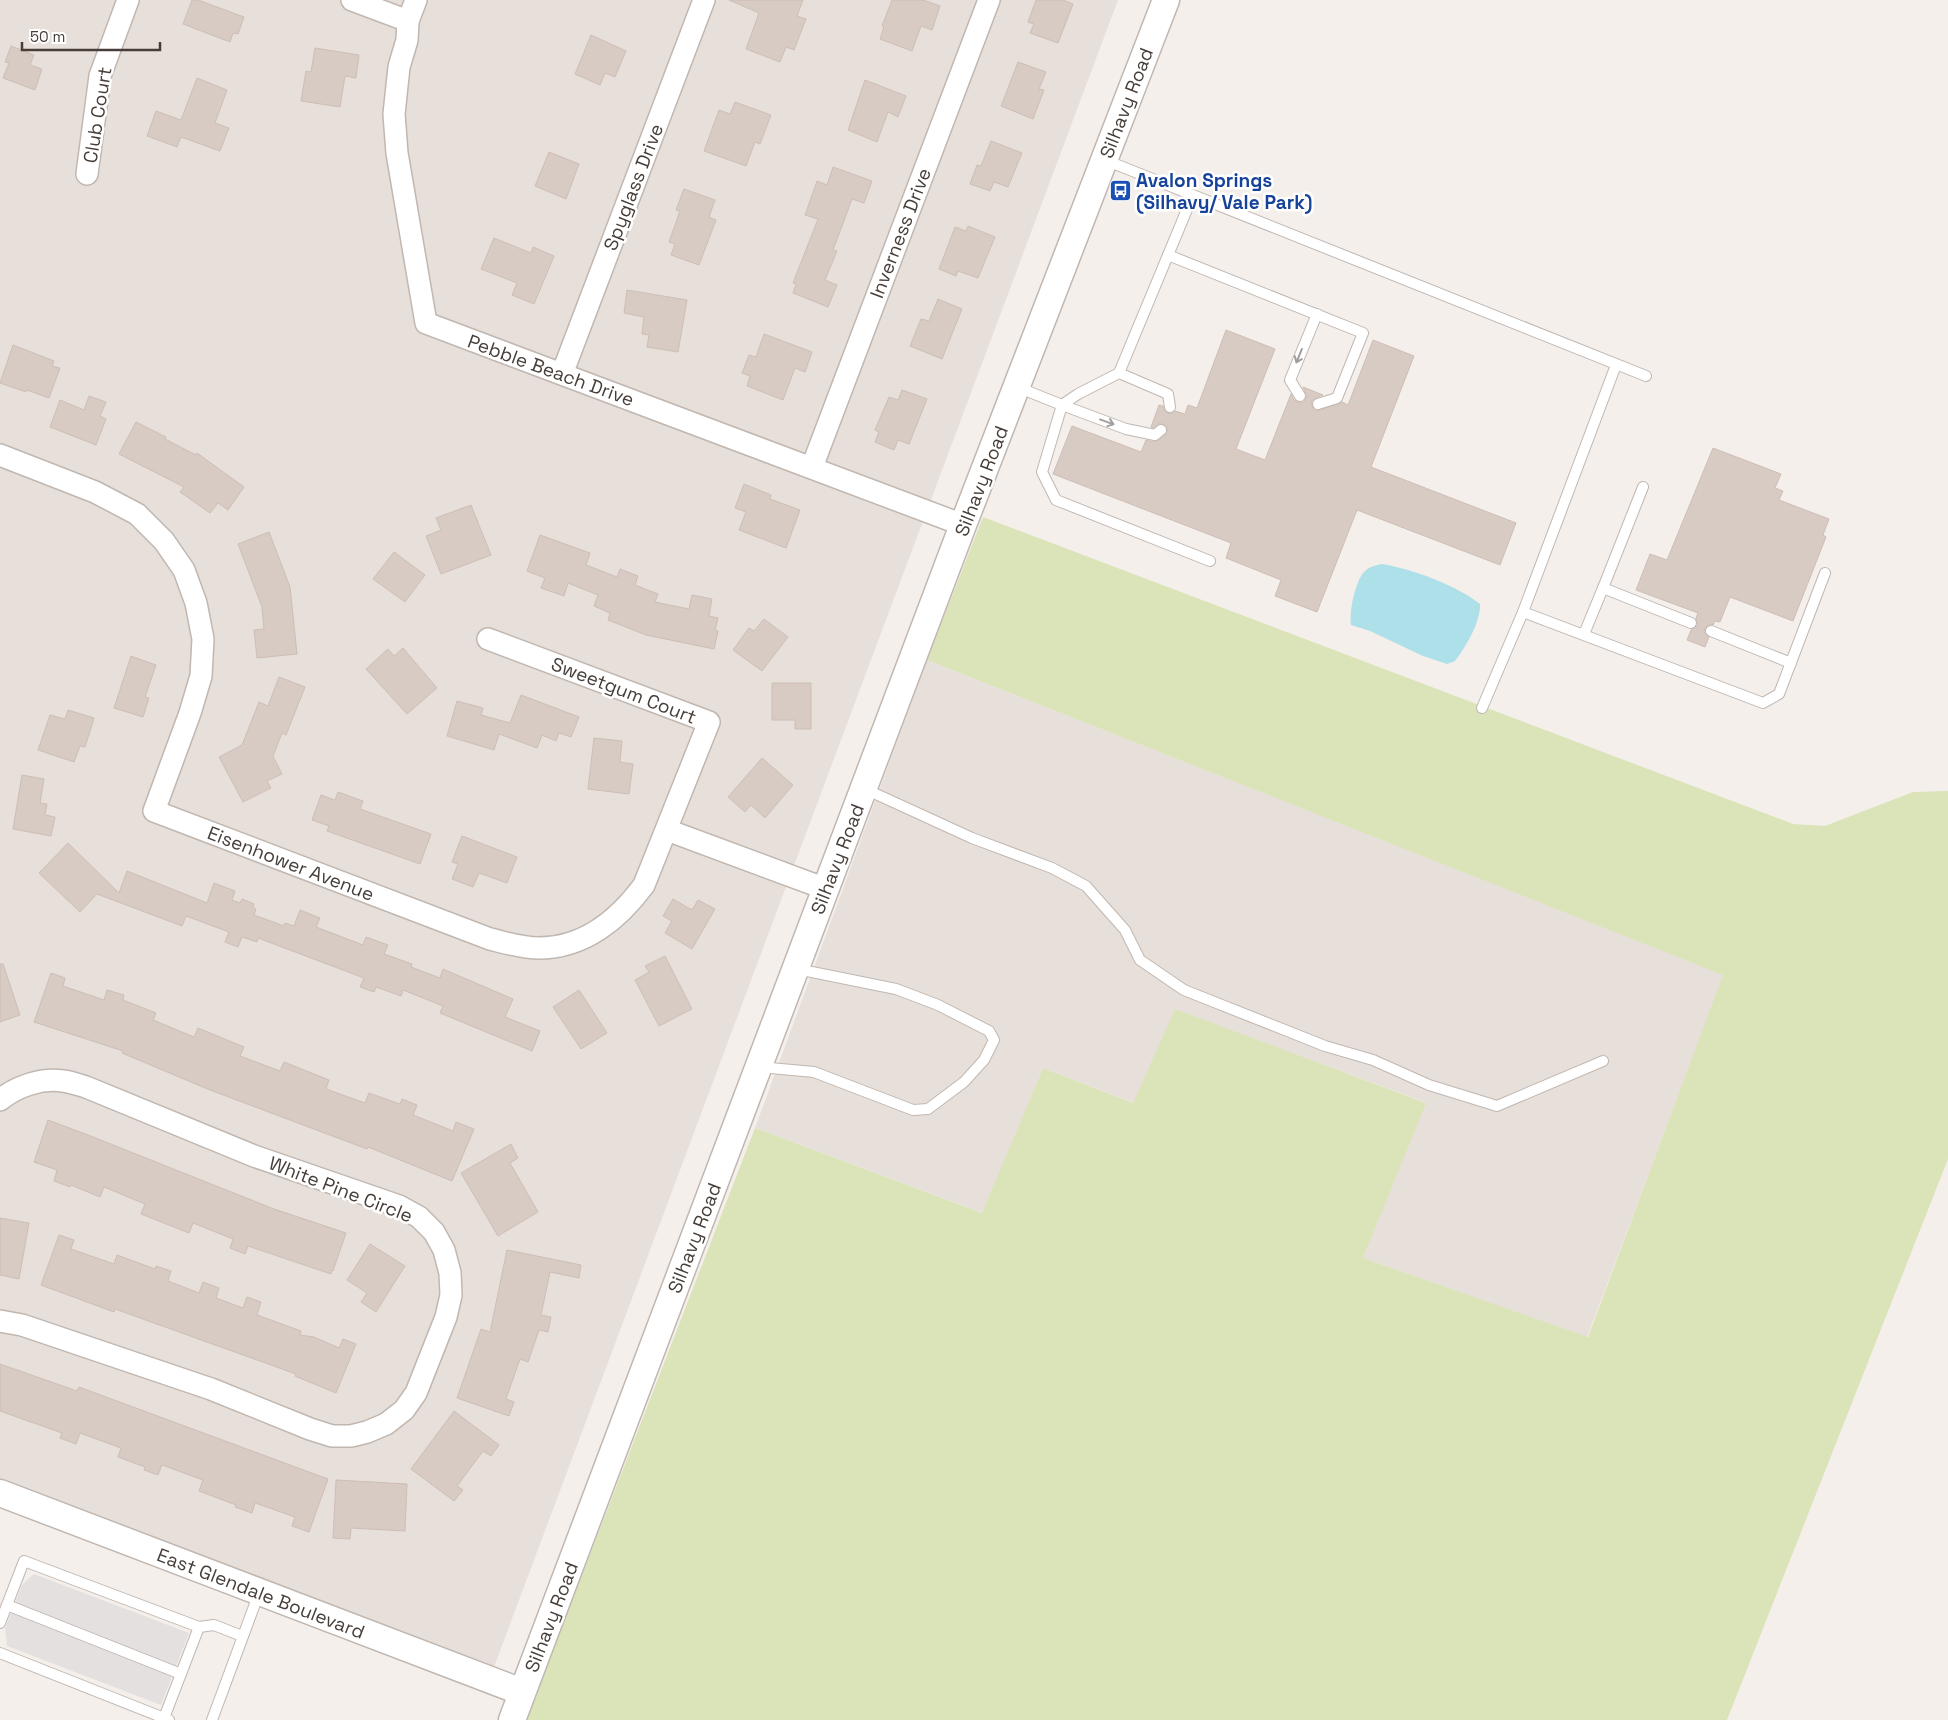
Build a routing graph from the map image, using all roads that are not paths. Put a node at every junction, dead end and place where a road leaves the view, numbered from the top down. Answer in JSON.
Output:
{"nodes":[{"id":1,"x":128,"y":0,"type":"edge"},
{"id":2,"x":352,"y":0,"type":"edge"},
{"id":3,"x":416,"y":0,"type":"edge"},
{"id":4,"x":704,"y":0,"type":"edge"},
{"id":5,"x":989,"y":0,"type":"edge"},
{"id":6,"x":1166,"y":0,"type":"edge"},
{"id":7,"x":408,"y":21,"type":"junction"},
{"id":8,"x":1104,"y":160,"type":"junction"},
{"id":9,"x":87,"y":174,"type":"dead end"},
{"id":10,"x":1193,"y":195,"type":"junction"},
{"id":11,"x":1168,"y":255,"type":"junction"},
{"id":12,"x":1317,"y":314,"type":"junction"},
{"id":13,"x":1616,"y":365,"type":"junction"},
{"id":14,"x":1119,"y":373,"type":"junction"},
{"id":15,"x":562,"y":374,"type":"junction"},
{"id":16,"x":1646,"y":376,"type":"dead end"},
{"id":17,"x":1017,"y":387,"type":"junction"},
{"id":18,"x":1300,"y":396,"type":"dead end"},
{"id":19,"x":1318,"y":404,"type":"dead end"},
{"id":20,"x":1062,"y":405,"type":"junction"},
{"id":21,"x":1170,"y":407,"type":"dead end"},
{"id":22,"x":1161,"y":430,"type":"dead end"},
{"id":23,"x":0,"y":455,"type":"edge"},
{"id":24,"x":812,"y":467,"type":"junction"},
{"id":25,"x":1642,"y":487,"type":"dead end"},
{"id":26,"x":964,"y":525,"type":"junction"},
{"id":27,"x":1210,"y":561,"type":"dead end"},
{"id":28,"x":1825,"y":573,"type":"dead end"},
{"id":29,"x":1603,"y":588,"type":"junction"},
{"id":30,"x":1522,"y":612,"type":"junction"},
{"id":31,"x":1691,"y":623,"type":"dead end"},
{"id":32,"x":1711,"y":631,"type":"dead end"},
{"id":33,"x":1584,"y":634,"type":"junction"},
{"id":34,"x":488,"y":639,"type":"dead end"},
{"id":35,"x":1790,"y":663,"type":"junction"},
{"id":36,"x":1482,"y":708,"type":"dead end"},
{"id":37,"x":864,"y":789,"type":"junction"},
{"id":38,"x":667,"y":830,"type":"junction"},
{"id":39,"x":826,"y":889,"type":"junction"},
{"id":40,"x":796,"y":968,"type":"junction"},
{"id":41,"x":1603,"y":1062,"type":"dead end"},
{"id":42,"x":759,"y":1067,"type":"junction"},
{"id":43,"x":0,"y":1100,"type":"edge"},
{"id":44,"x":0,"y":1321,"type":"edge"},
{"id":45,"x":0,"y":1493,"type":"edge"},
{"id":46,"x":259,"y":1592,"type":"junction"},
{"id":47,"x":7,"y":1605,"type":"junction"},
{"id":48,"x":0,"y":1623,"type":"edge"},
{"id":49,"x":199,"y":1627,"type":"junction"},
{"id":50,"x":242,"y":1636,"type":"junction"},
{"id":51,"x":0,"y":1653,"type":"edge"},
{"id":52,"x":181,"y":1674,"type":"junction"},
{"id":53,"x":522,"y":1692,"type":"junction"},
{"id":54,"x":167,"y":1719,"type":"edge"},
{"id":55,"x":212,"y":1720,"type":"edge"},
{"id":56,"x":512,"y":1720,"type":"edge"}],
"edges":[{"from":1,"to":9,"type":"street","name":"Club Court"},
{"from":2,"to":7,"type":"street"},
{"from":3,"to":7,"type":"street"},
{"from":4,"to":15,"type":"street","name":"Spyglass Drive"},
{"from":5,"to":24,"type":"street","name":"Inverness Drive"},
{"from":6,"to":8,"type":"street","name":"Silhavy Road"},
{"from":7,"to":15,"type":"street","name":"Pebble Beach Drive"},
{"from":8,"to":10,"type":"lane"},
{"from":8,"to":17,"type":"street","name":"Silhavy Road"},
{"from":10,"to":11,"type":"lane"},
{"from":10,"to":13,"type":"lane"},
{"from":11,"to":12,"type":"lane"},
{"from":11,"to":14,"type":"lane"},
{"from":12,"to":18,"type":"lane","one_way":true},
{"from":12,"to":19,"type":"lane"},
{"from":13,"to":16,"type":"lane"},
{"from":13,"to":30,"type":"lane"},
{"from":14,"to":20,"type":"lane"},
{"from":14,"to":21,"type":"lane"},
{"from":15,"to":24,"type":"street","name":"Pebble Beach Drive"},
{"from":17,"to":20,"type":"lane"},
{"from":17,"to":26,"type":"street","name":"Silhavy Road"},
{"from":20,"to":22,"type":"lane","one_way":true},
{"from":20,"to":27,"type":"lane"},
{"from":23,"to":38,"type":"street","name":"Eisenhower Avenue"},
{"from":24,"to":26,"type":"street","name":"Pebble Beach Drive"},
{"from":25,"to":29,"type":"lane"},
{"from":26,"to":37,"type":"street","name":"Silhavy Road"},
{"from":28,"to":35,"type":"lane"},
{"from":29,"to":31,"type":"lane"},
{"from":29,"to":33,"type":"lane"},
{"from":30,"to":33,"type":"lane"},
{"from":30,"to":36,"type":"lane"},
{"from":32,"to":35,"type":"lane"},
{"from":33,"to":35,"type":"lane"},
{"from":34,"to":38,"type":"street","name":"Sweetgum Court"},
{"from":37,"to":39,"type":"street","name":"Silhavy Road"},
{"from":37,"to":41,"type":"lane"},
{"from":38,"to":39,"type":"street"},
{"from":39,"to":40,"type":"street","name":"Silhavy Road"},
{"from":40,"to":42,"type":"street","name":"Silhavy Road"},
{"from":40,"to":42,"type":"lane"},
{"from":42,"to":53,"type":"street","name":"Silhavy Road"},
{"from":43,"to":44,"type":"street","name":"White Pine Circle"},
{"from":45,"to":46,"type":"street","name":"East Glendale Boulevard"},
{"from":46,"to":50,"type":"lane"},
{"from":46,"to":53,"type":"street","name":"East Glendale Boulevard"},
{"from":47,"to":48,"type":"lane"},
{"from":47,"to":49,"type":"lane"},
{"from":47,"to":52,"type":"lane"},
{"from":49,"to":50,"type":"lane"},
{"from":49,"to":52,"type":"lane"},
{"from":50,"to":55,"type":"lane"},
{"from":51,"to":54,"type":"lane"},
{"from":52,"to":54,"type":"lane"},
{"from":53,"to":56,"type":"street","name":"Silhavy Road"}]}
